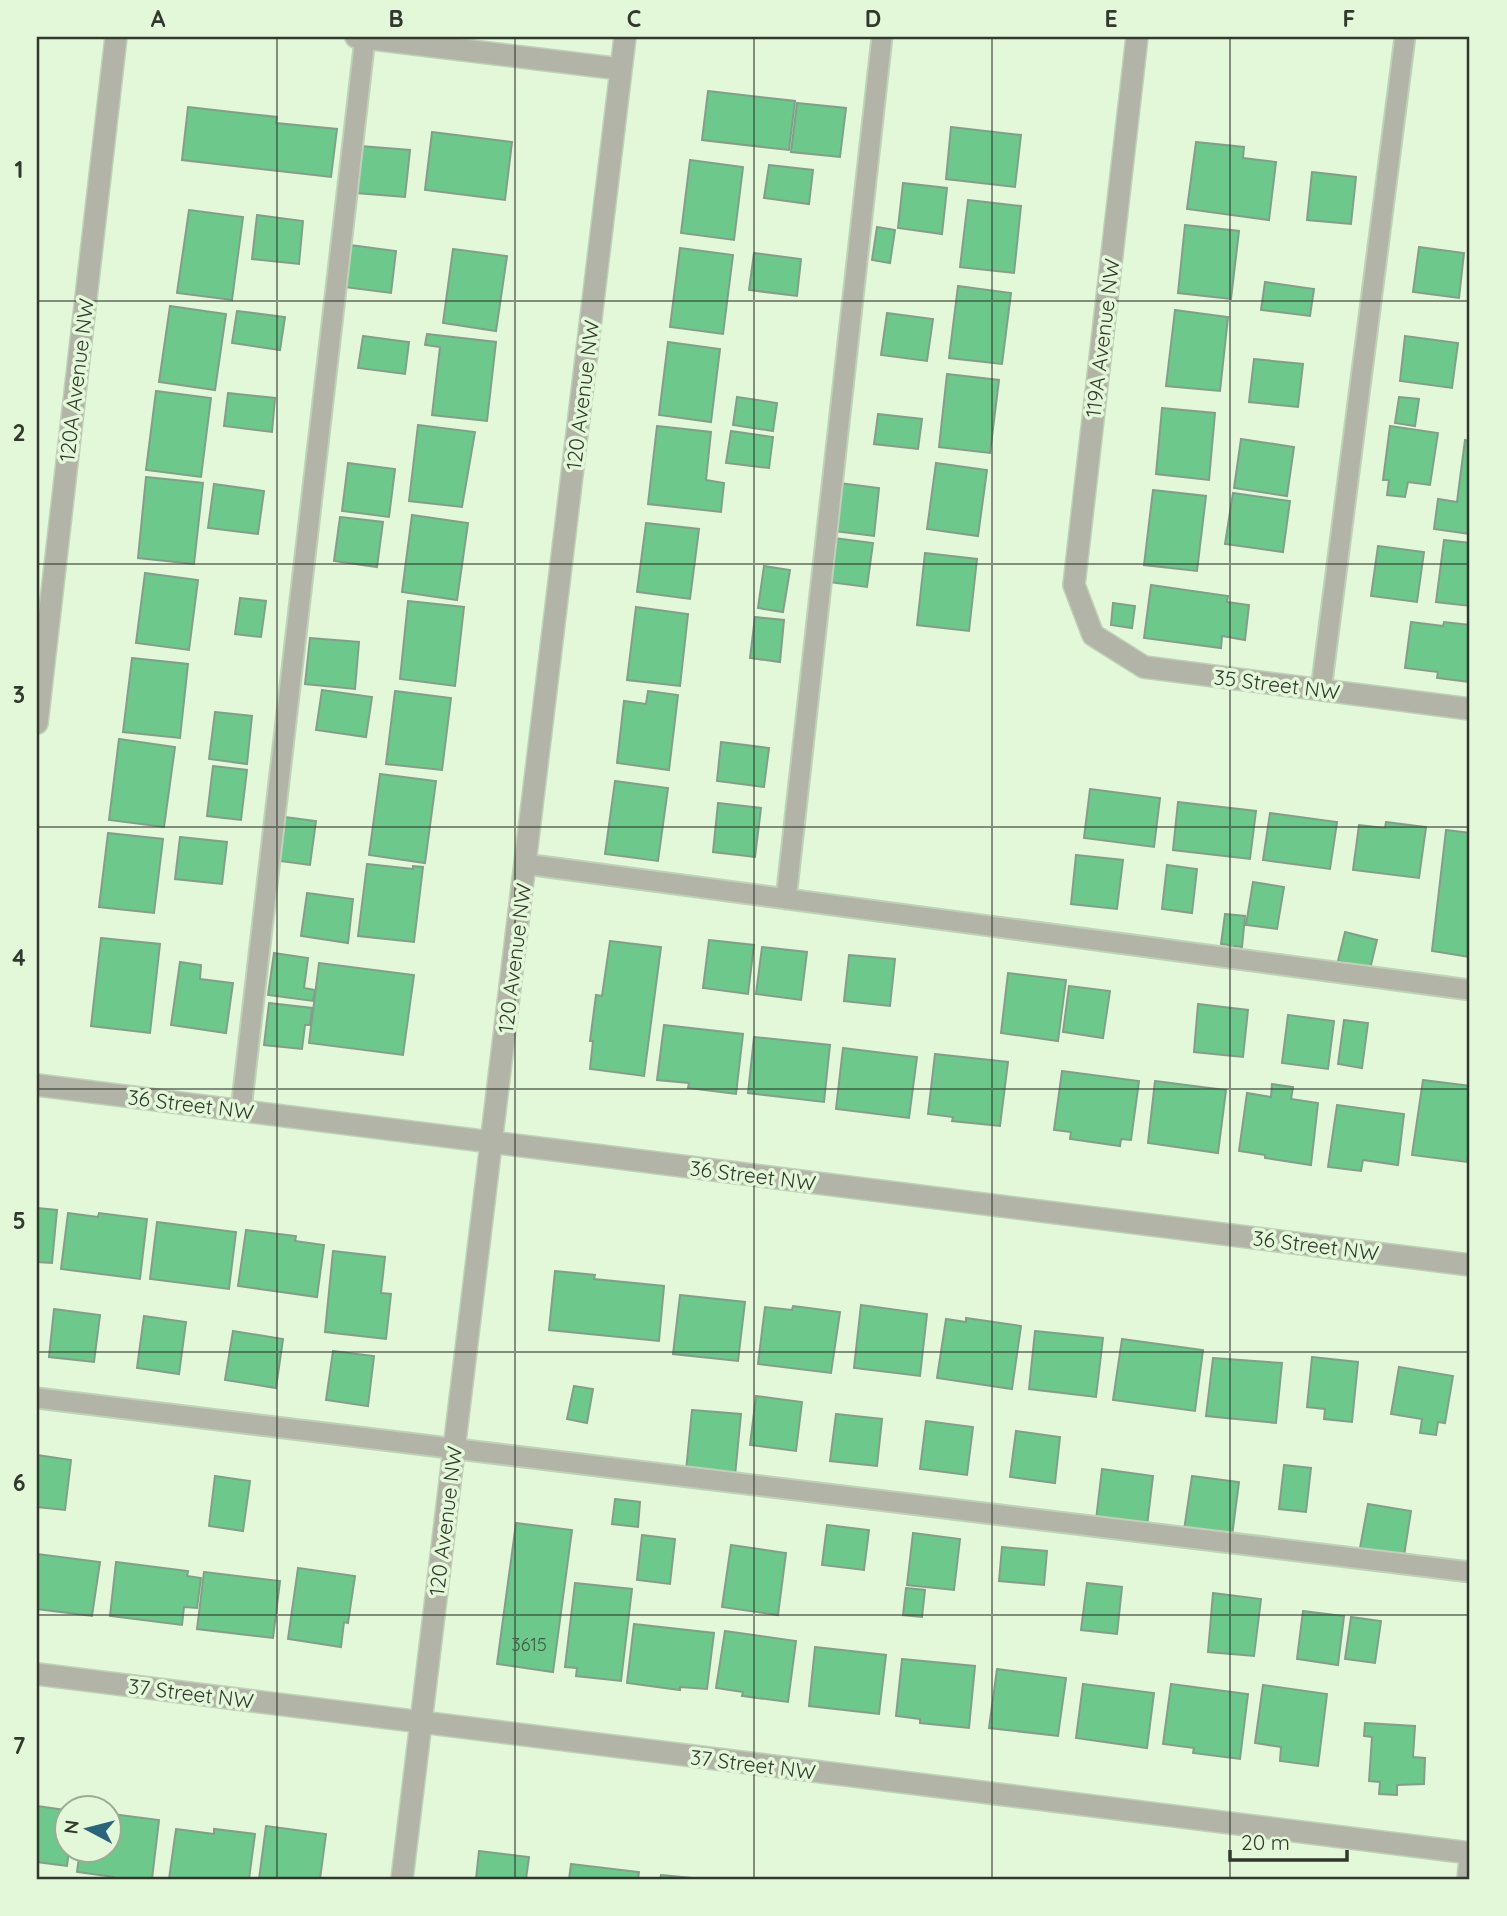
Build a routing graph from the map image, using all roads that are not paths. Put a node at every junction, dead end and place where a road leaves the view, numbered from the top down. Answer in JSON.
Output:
{"nodes":[{"id":1,"x":116,"y":37,"type":"edge"},
{"id":2,"x":360,"y":37,"type":"edge"},
{"id":3,"x":625,"y":37,"type":"edge"},
{"id":4,"x":882,"y":37,"type":"edge"},
{"id":5,"x":1137,"y":37,"type":"edge"},
{"id":6,"x":1405,"y":37,"type":"edge"},
{"id":7,"x":621,"y":69,"type":"junction"},
{"id":8,"x":1093,"y":635,"type":"joint"},
{"id":9,"x":1321,"y":690,"type":"junction"},
{"id":10,"x":1470,"y":709,"type":"edge"},
{"id":11,"x":37,"y":723,"type":"edge"},
{"id":12,"x":525,"y":864,"type":"junction"},
{"id":13,"x":786,"y":899,"type":"junction"},
{"id":14,"x":1470,"y":990,"type":"edge"},
{"id":15,"x":37,"y":1084,"type":"edge"},
{"id":16,"x":241,"y":1110,"type":"junction"},
{"id":17,"x":491,"y":1142,"type":"junction"},
{"id":18,"x":1470,"y":1265,"type":"edge"},
{"id":19,"x":37,"y":1398,"type":"edge"},
{"id":20,"x":454,"y":1447,"type":"junction"},
{"id":21,"x":1470,"y":1572,"type":"edge"},
{"id":22,"x":37,"y":1674,"type":"edge"},
{"id":23,"x":421,"y":1722,"type":"junction"},
{"id":24,"x":1470,"y":1853,"type":"edge"},
{"id":25,"x":1470,"y":1859,"type":"edge"},
{"id":26,"x":401,"y":1879,"type":"edge"},
{"id":27,"x":1468,"y":1879,"type":"edge"}],
"edges":[{"from":1,"to":11,"type":"street","name":"120A Avenue NW"},
{"from":2,"to":7,"type":"street"},
{"from":2,"to":16,"type":"lane"},
{"from":3,"to":7,"type":"street","name":"120 Avenue NW"},
{"from":4,"to":13,"type":"lane"},
{"from":5,"to":8,"type":"street","name":"119A Avenue NW"},
{"from":6,"to":9,"type":"lane"},
{"from":7,"to":12,"type":"street","name":"120 Avenue NW"},
{"from":8,"to":9,"type":"street","name":"35 Street NW"},
{"from":9,"to":10,"type":"street","name":"35 Street NW"},
{"from":12,"to":13,"type":"lane"},
{"from":12,"to":17,"type":"street","name":"120 Avenue NW"},
{"from":13,"to":14,"type":"lane"},
{"from":15,"to":16,"type":"street","name":"36 Street NW"},
{"from":16,"to":17,"type":"street","name":"36 Street NW"},
{"from":17,"to":18,"type":"street","name":"36 Street NW"},
{"from":17,"to":20,"type":"street","name":"120 Avenue NW"},
{"from":19,"to":20,"type":"lane"},
{"from":20,"to":21,"type":"lane"},
{"from":20,"to":23,"type":"street","name":"120 Avenue NW"},
{"from":22,"to":23,"type":"street","name":"37 Street NW"},
{"from":23,"to":24,"type":"street","name":"37 Street NW"},
{"from":23,"to":26,"type":"street","name":"120 Avenue NW"},
{"from":25,"to":27,"type":"street"}]}
